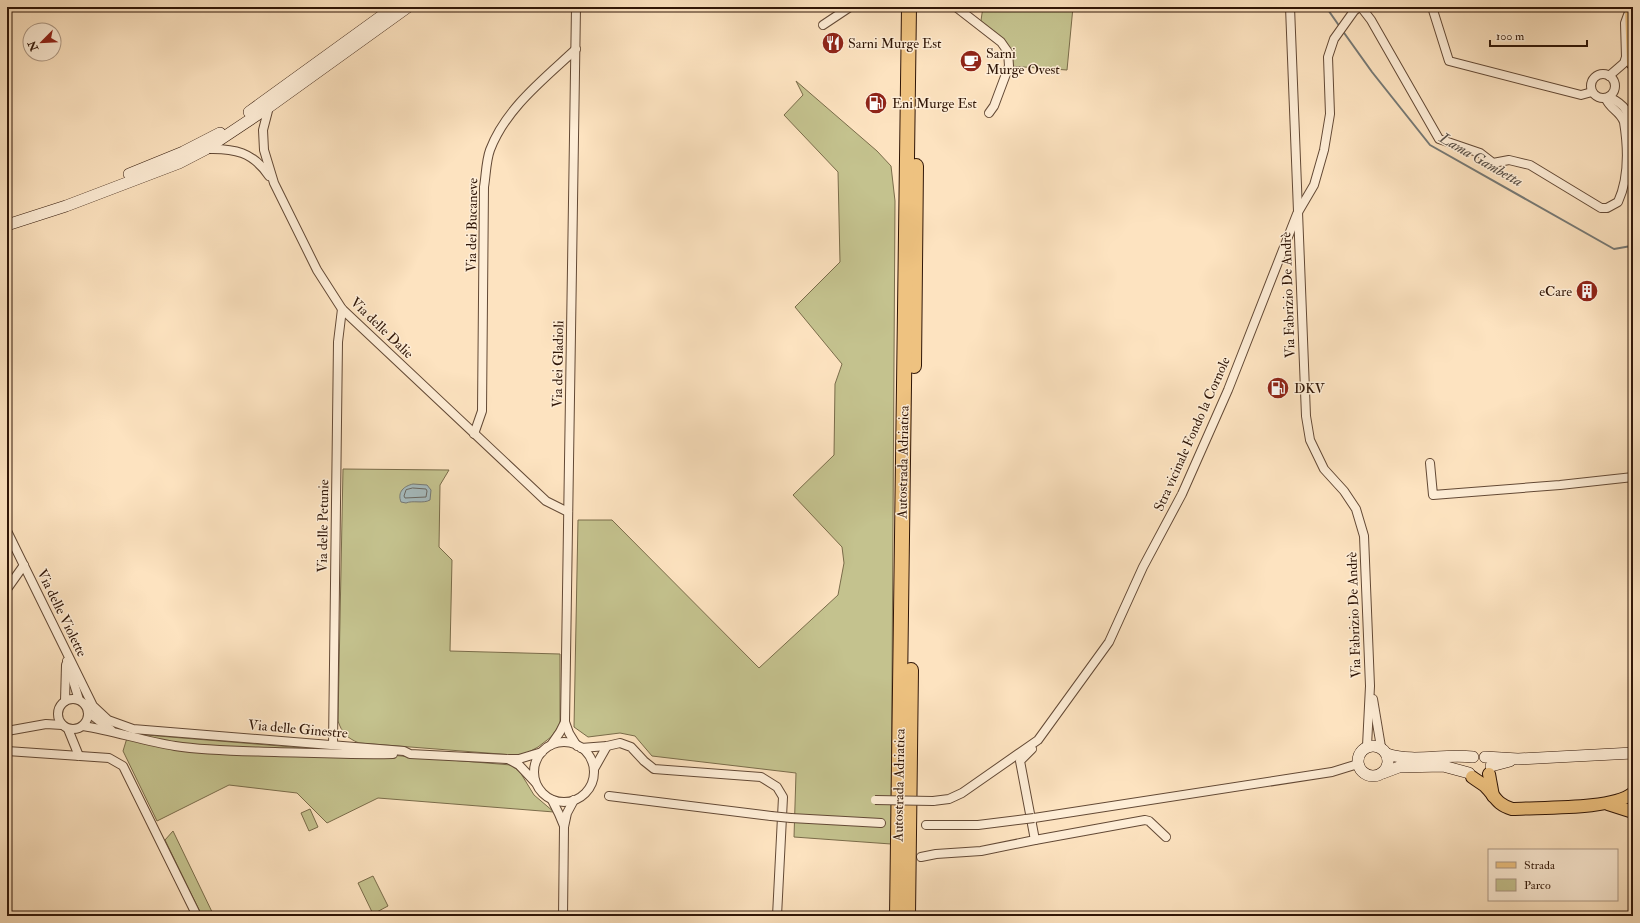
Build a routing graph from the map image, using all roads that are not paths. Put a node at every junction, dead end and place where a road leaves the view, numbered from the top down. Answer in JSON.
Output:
{"nodes":[{"id":1,"x":394,"y":7,"type":"edge"},
{"id":2,"x":408,"y":7,"type":"edge"},
{"id":3,"x":576,"y":7,"type":"edge"},
{"id":4,"x":850,"y":7,"type":"edge"},
{"id":5,"x":909,"y":7,"type":"edge"},
{"id":6,"x":918,"y":7,"type":"edge"},
{"id":7,"x":956,"y":7,"type":"edge"},
{"id":8,"x":1290,"y":7,"type":"edge"},
{"id":9,"x":1360,"y":7,"type":"edge"},
{"id":10,"x":1432,"y":7,"type":"edge"},
{"id":11,"x":1631,"y":7,"type":"edge"},
{"id":12,"x":824,"y":25,"type":"dead end"},
{"id":13,"x":576,"y":49,"type":"junction"},
{"id":14,"x":1633,"y":64,"type":"edge"},
{"id":15,"x":1610,"y":76,"type":"junction"},
{"id":16,"x":1592,"y":92,"type":"junction"},
{"id":17,"x":1608,"y":98,"type":"junction"},
{"id":18,"x":269,"y":107,"type":"junction"},
{"id":19,"x":989,"y":113,"type":"dead end"},
{"id":20,"x":1633,"y":140,"type":"edge"},
{"id":21,"x":206,"y":150,"type":"junction"},
{"id":22,"x":274,"y":183,"type":"junction"},
{"id":23,"x":1297,"y":214,"type":"junction"},
{"id":24,"x":7,"y":219,"type":"edge"},
{"id":25,"x":7,"y":225,"type":"edge"},
{"id":26,"x":342,"y":309,"type":"junction"},
{"id":27,"x":474,"y":434,"type":"junction"},
{"id":28,"x":1430,"y":463,"type":"dead end"},
{"id":29,"x":1633,"y":477,"type":"edge"},
{"id":30,"x":568,"y":512,"type":"junction"},
{"id":31,"x":7,"y":531,"type":"edge"},
{"id":32,"x":24,"y":565,"type":"junction"},
{"id":33,"x":7,"y":589,"type":"edge"},
{"id":34,"x":48,"y":614,"type":"junction"},
{"id":35,"x":66,"y":659,"type":"junction"},
{"id":36,"x":1370,"y":686,"type":"junction"},
{"id":37,"x":79,"y":700,"type":"junction"},
{"id":38,"x":65,"y":701,"type":"junction"},
{"id":39,"x":91,"y":709,"type":"junction"},
{"id":40,"x":58,"y":713,"type":"junction"},
{"id":41,"x":565,"y":722,"type":"junction"},
{"id":42,"x":46,"y":724,"type":"junction"},
{"id":43,"x":65,"y":727,"type":"junction"},
{"id":44,"x":81,"y":728,"type":"junction"},
{"id":45,"x":7,"y":731,"type":"edge"},
{"id":46,"x":111,"y":731,"type":"junction"},
{"id":47,"x":1038,"y":740,"type":"junction"},
{"id":48,"x":74,"y":745,"type":"junction"},
{"id":49,"x":333,"y":745,"type":"junction"},
{"id":50,"x":551,"y":746,"type":"junction"},
{"id":51,"x":607,"y":746,"type":"junction"},
{"id":52,"x":1367,"y":746,"type":"junction"},
{"id":53,"x":579,"y":747,"type":"junction"},
{"id":54,"x":7,"y":751,"type":"edge"},
{"id":55,"x":1384,"y":751,"type":"junction"},
{"id":56,"x":542,"y":752,"type":"junction"},
{"id":57,"x":1632,"y":753,"type":"edge"},
{"id":58,"x":410,"y":754,"type":"junction"},
{"id":59,"x":79,"y":756,"type":"junction"},
{"id":60,"x":1479,"y":757,"type":"junction"},
{"id":61,"x":507,"y":759,"type":"junction"},
{"id":62,"x":1518,"y":759,"type":"junction"},
{"id":63,"x":1358,"y":764,"type":"junction"},
{"id":64,"x":594,"y":769,"type":"junction"},
{"id":65,"x":1490,"y":770,"type":"junction"},
{"id":66,"x":1383,"y":773,"type":"junction"},
{"id":67,"x":1470,"y":775,"type":"junction"},
{"id":68,"x":536,"y":783,"type":"junction"},
{"id":69,"x":1633,"y":793,"type":"edge"},
{"id":70,"x":609,"y":796,"type":"dead end"},
{"id":71,"x":1494,"y":797,"type":"junction"},
{"id":72,"x":552,"y":800,"type":"junction"},
{"id":73,"x":574,"y":800,"type":"junction"},
{"id":74,"x":875,"y":800,"type":"dead end"},
{"id":75,"x":1606,"y":804,"type":"junction"},
{"id":76,"x":1633,"y":812,"type":"edge"},
{"id":77,"x":881,"y":824,"type":"dead end"},
{"id":78,"x":926,"y":825,"type":"dead end"},
{"id":79,"x":564,"y":827,"type":"junction"},
{"id":80,"x":1166,"y":837,"type":"dead end"},
{"id":81,"x":1035,"y":840,"type":"junction"},
{"id":82,"x":921,"y":857,"type":"dead end"},
{"id":83,"x":197,"y":916,"type":"edge"},
{"id":84,"x":563,"y":916,"type":"edge"},
{"id":85,"x":777,"y":916,"type":"edge"},
{"id":86,"x":897,"y":916,"type":"edge"},
{"id":87,"x":908,"y":916,"type":"edge"}],
"edges":[{"from":1,"to":24,"type":"main road"},
{"from":2,"to":18,"type":"main road"},
{"from":3,"to":13,"type":"street","name":"Via dei Gladioli"},
{"from":4,"to":12,"type":"street"},
{"from":5,"to":86,"type":"highway","name":"Autostrada Adriatica"},
{"from":6,"to":87,"type":"highway","name":"Autostrada Adriatica"},
{"from":7,"to":19,"type":"street"},
{"from":8,"to":23,"type":"street","name":"Via Fabrizio De Andrè"},
{"from":9,"to":17,"type":"street"},
{"from":9,"to":23,"type":"street","name":"Stra vicinale Fondo la Cornole"},
{"from":10,"to":16,"type":"street"},
{"from":11,"to":14,"type":"main road"},
{"from":11,"to":15,"type":"street"},
{"from":13,"to":27,"type":"street","name":"Via dei Bucaneve"},
{"from":13,"to":30,"type":"street","name":"Via dei Gladioli"},
{"from":15,"to":16,"type":"street"},
{"from":15,"to":17,"type":"street"},
{"from":16,"to":17,"type":"street"},
{"from":17,"to":20,"type":"street"},
{"from":18,"to":21,"type":"main road"},
{"from":18,"to":22,"type":"street","name":"Via delle Dalie"},
{"from":21,"to":22,"type":"street"},
{"from":21,"to":25,"type":"main road"},
{"from":22,"to":26,"type":"street","name":"Via delle Dalie"},
{"from":23,"to":36,"type":"street","name":"Via Fabrizio De Andrè"},
{"from":23,"to":47,"type":"street","name":"Stra vicinale Fondo la Cornole"},
{"from":26,"to":27,"type":"street","name":"Via delle Dalie"},
{"from":26,"to":49,"type":"street","name":"Via delle Petunie"},
{"from":27,"to":30,"type":"street","name":"Via delle Dalie"},
{"from":28,"to":29,"type":"street"},
{"from":30,"to":41,"type":"street","name":"Via dei Gladioli"},
{"from":31,"to":32,"type":"street","name":"Via delle Violette"},
{"from":32,"to":33,"type":"street"},
{"from":32,"to":34,"type":"street","name":"Via delle Violette"},
{"from":34,"to":35,"type":"street"},
{"from":34,"to":39,"type":"street","name":"Via delle Violette"},
{"from":35,"to":37,"type":"street"},
{"from":35,"to":38,"type":"street"},
{"from":36,"to":52,"type":"street"},
{"from":36,"to":55,"type":"street"},
{"from":37,"to":38,"type":"street"},
{"from":37,"to":39,"type":"street"},
{"from":38,"to":40,"type":"street"},
{"from":39,"to":44,"type":"street"},
{"from":39,"to":46,"type":"street"},
{"from":39,"to":49,"type":"street","name":"Via delle Ginestre"},
{"from":40,"to":42,"type":"street"},
{"from":40,"to":43,"type":"street"},
{"from":41,"to":50,"type":"street","name":"Via dei Gladioli"},
{"from":41,"to":53,"type":"street","name":"Via dei Gladioli"},
{"from":42,"to":43,"type":"street"},
{"from":42,"to":45,"type":"street"},
{"from":43,"to":44,"type":"street"},
{"from":43,"to":48,"type":"street"},
{"from":44,"to":46,"type":"street"},
{"from":44,"to":48,"type":"street"},
{"from":46,"to":58,"type":"street"},
{"from":47,"to":74,"type":"street","name":"Stra vicinale Fondo la Cornole","bridge":true},
{"from":47,"to":81,"type":"street"},
{"from":48,"to":59,"type":"street"},
{"from":49,"to":58,"type":"street","name":"Via delle Ginestre"},
{"from":50,"to":53,"type":"street","name":"Via dei Gladioli"},
{"from":50,"to":56,"type":"street","name":"Via dei Gladioli"},
{"from":51,"to":53,"type":"street"},
{"from":51,"to":64,"type":"street"},
{"from":51,"to":85,"type":"street"},
{"from":52,"to":55,"type":"main road"},
{"from":52,"to":63,"type":"main road"},
{"from":53,"to":64,"type":"street","name":"Via dei Gladioli"},
{"from":54,"to":59,"type":"street"},
{"from":55,"to":60,"type":"main road"},
{"from":55,"to":66,"type":"main road"},
{"from":56,"to":61,"type":"street","name":"Via delle Ginestre"},
{"from":56,"to":68,"type":"street"},
{"from":57,"to":62,"type":"main road"},
{"from":58,"to":61,"type":"street","name":"Via delle Ginestre"},
{"from":59,"to":83,"type":"street"},
{"from":60,"to":62,"type":"main road"},
{"from":60,"to":65,"type":"main road"},
{"from":60,"to":67,"type":"main road"},
{"from":61,"to":68,"type":"street","name":"Via delle Ginestre"},
{"from":62,"to":65,"type":"main road"},
{"from":63,"to":66,"type":"main road"},
{"from":63,"to":78,"type":"street"},
{"from":64,"to":73,"type":"street"},
{"from":65,"to":67,"type":"main road"},
{"from":65,"to":71,"type":"main road"},
{"from":66,"to":67,"type":"main road"},
{"from":67,"to":71,"type":"main road"},
{"from":68,"to":72,"type":"street"},
{"from":69,"to":75,"type":"main road"},
{"from":70,"to":77,"type":"street","bridge":true},
{"from":71,"to":75,"type":"main road"},
{"from":72,"to":73,"type":"street"},
{"from":72,"to":79,"type":"street"},
{"from":73,"to":79,"type":"street"},
{"from":75,"to":76,"type":"main road"},
{"from":79,"to":84,"type":"street"},
{"from":80,"to":81,"type":"street"},
{"from":81,"to":82,"type":"street"}]}
